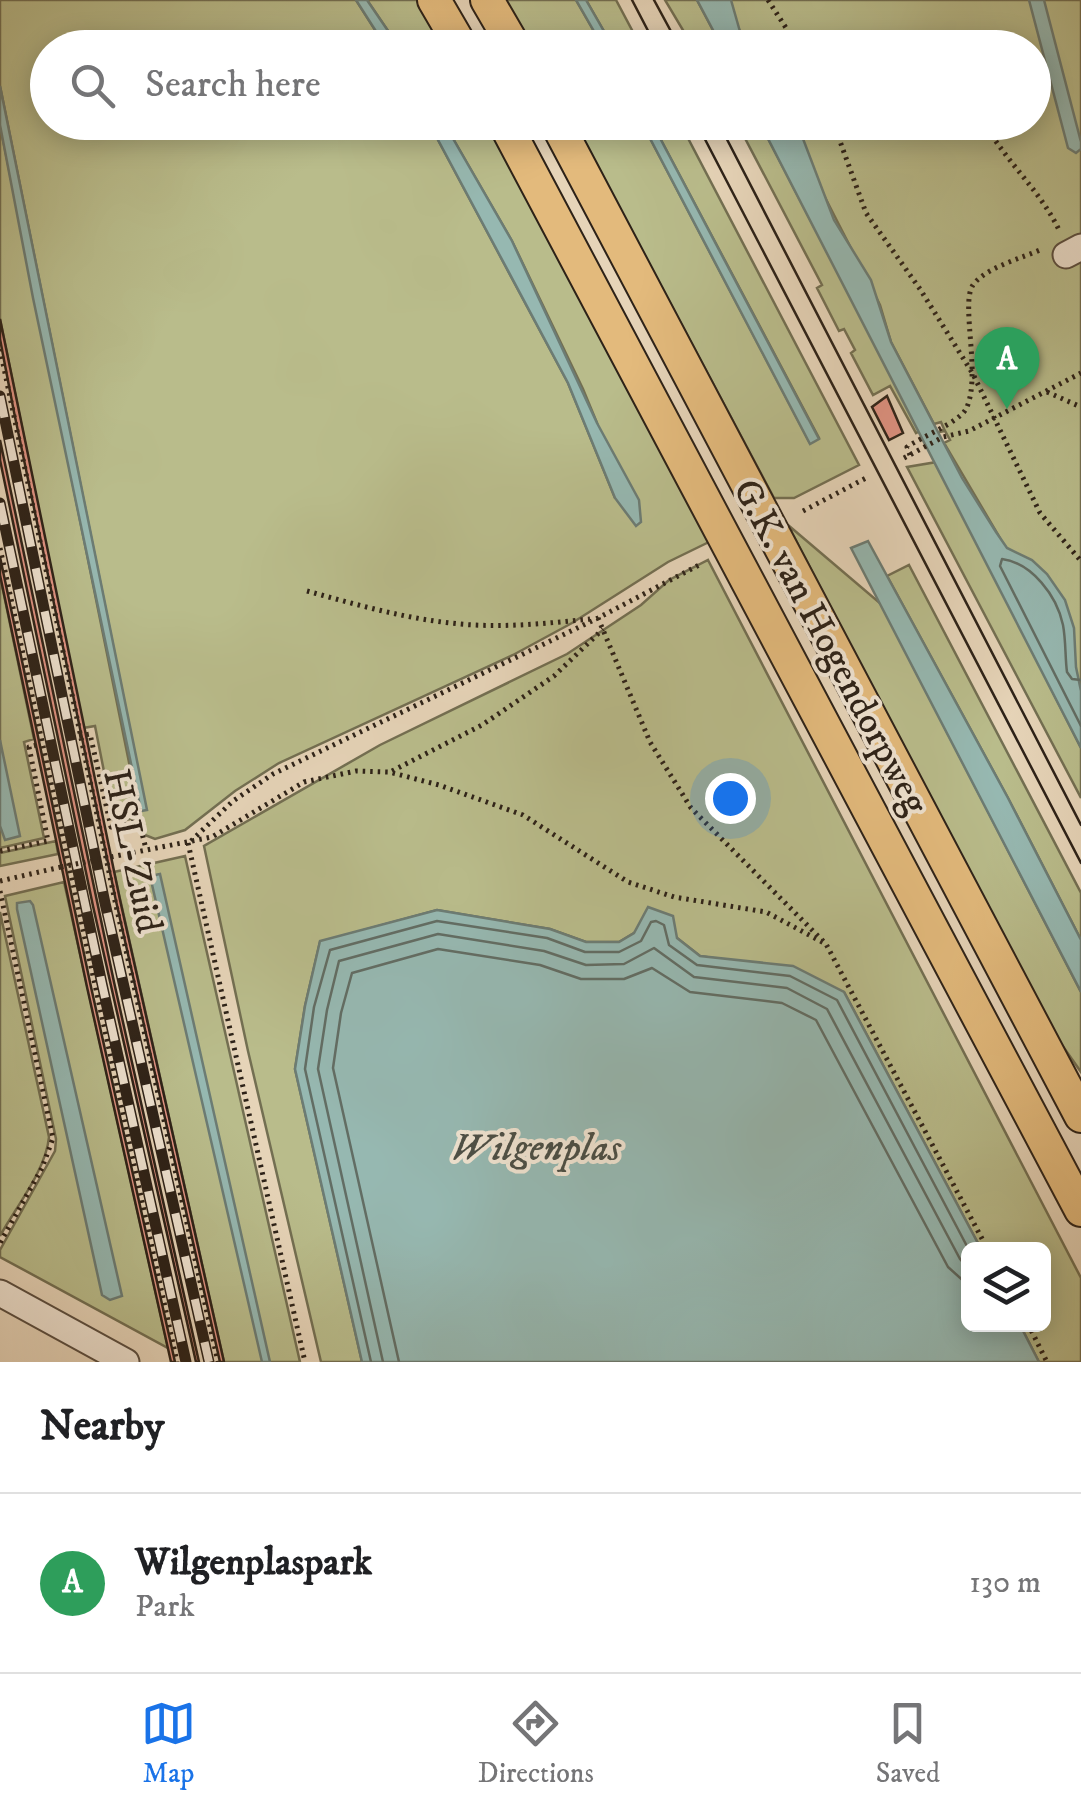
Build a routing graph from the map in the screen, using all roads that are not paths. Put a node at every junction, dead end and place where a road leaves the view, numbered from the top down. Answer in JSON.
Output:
{"nodes":[{"id":1,"x":434,"y":0,"type":"edge"},
{"id":2,"x":487,"y":0,"type":"edge"},
{"id":3,"x":452,"y":30,"type":"edge"},
{"id":4,"x":504,"y":30,"type":"edge"},
{"id":5,"x":514,"y":140,"type":"edge"},
{"id":6,"x":566,"y":140,"type":"edge"},
{"id":7,"x":1081,"y":1116,"type":"edge"},
{"id":8,"x":1081,"y":1210,"type":"edge"},
{"id":9,"x":0,"y":1293,"type":"edge"},
{"id":10,"x":110,"y":1358,"type":"edge"}],
"edges":[{"from":1,"to":3,"type":"main road"},
{"from":2,"to":4,"type":"main road"},
{"from":5,"to":8,"type":"main road","name":"G.K. van Hogendorpweg"},
{"from":6,"to":7,"type":"main road","name":"G.K. van Hogendorpweg"},
{"from":9,"to":10,"type":"street"}]}
